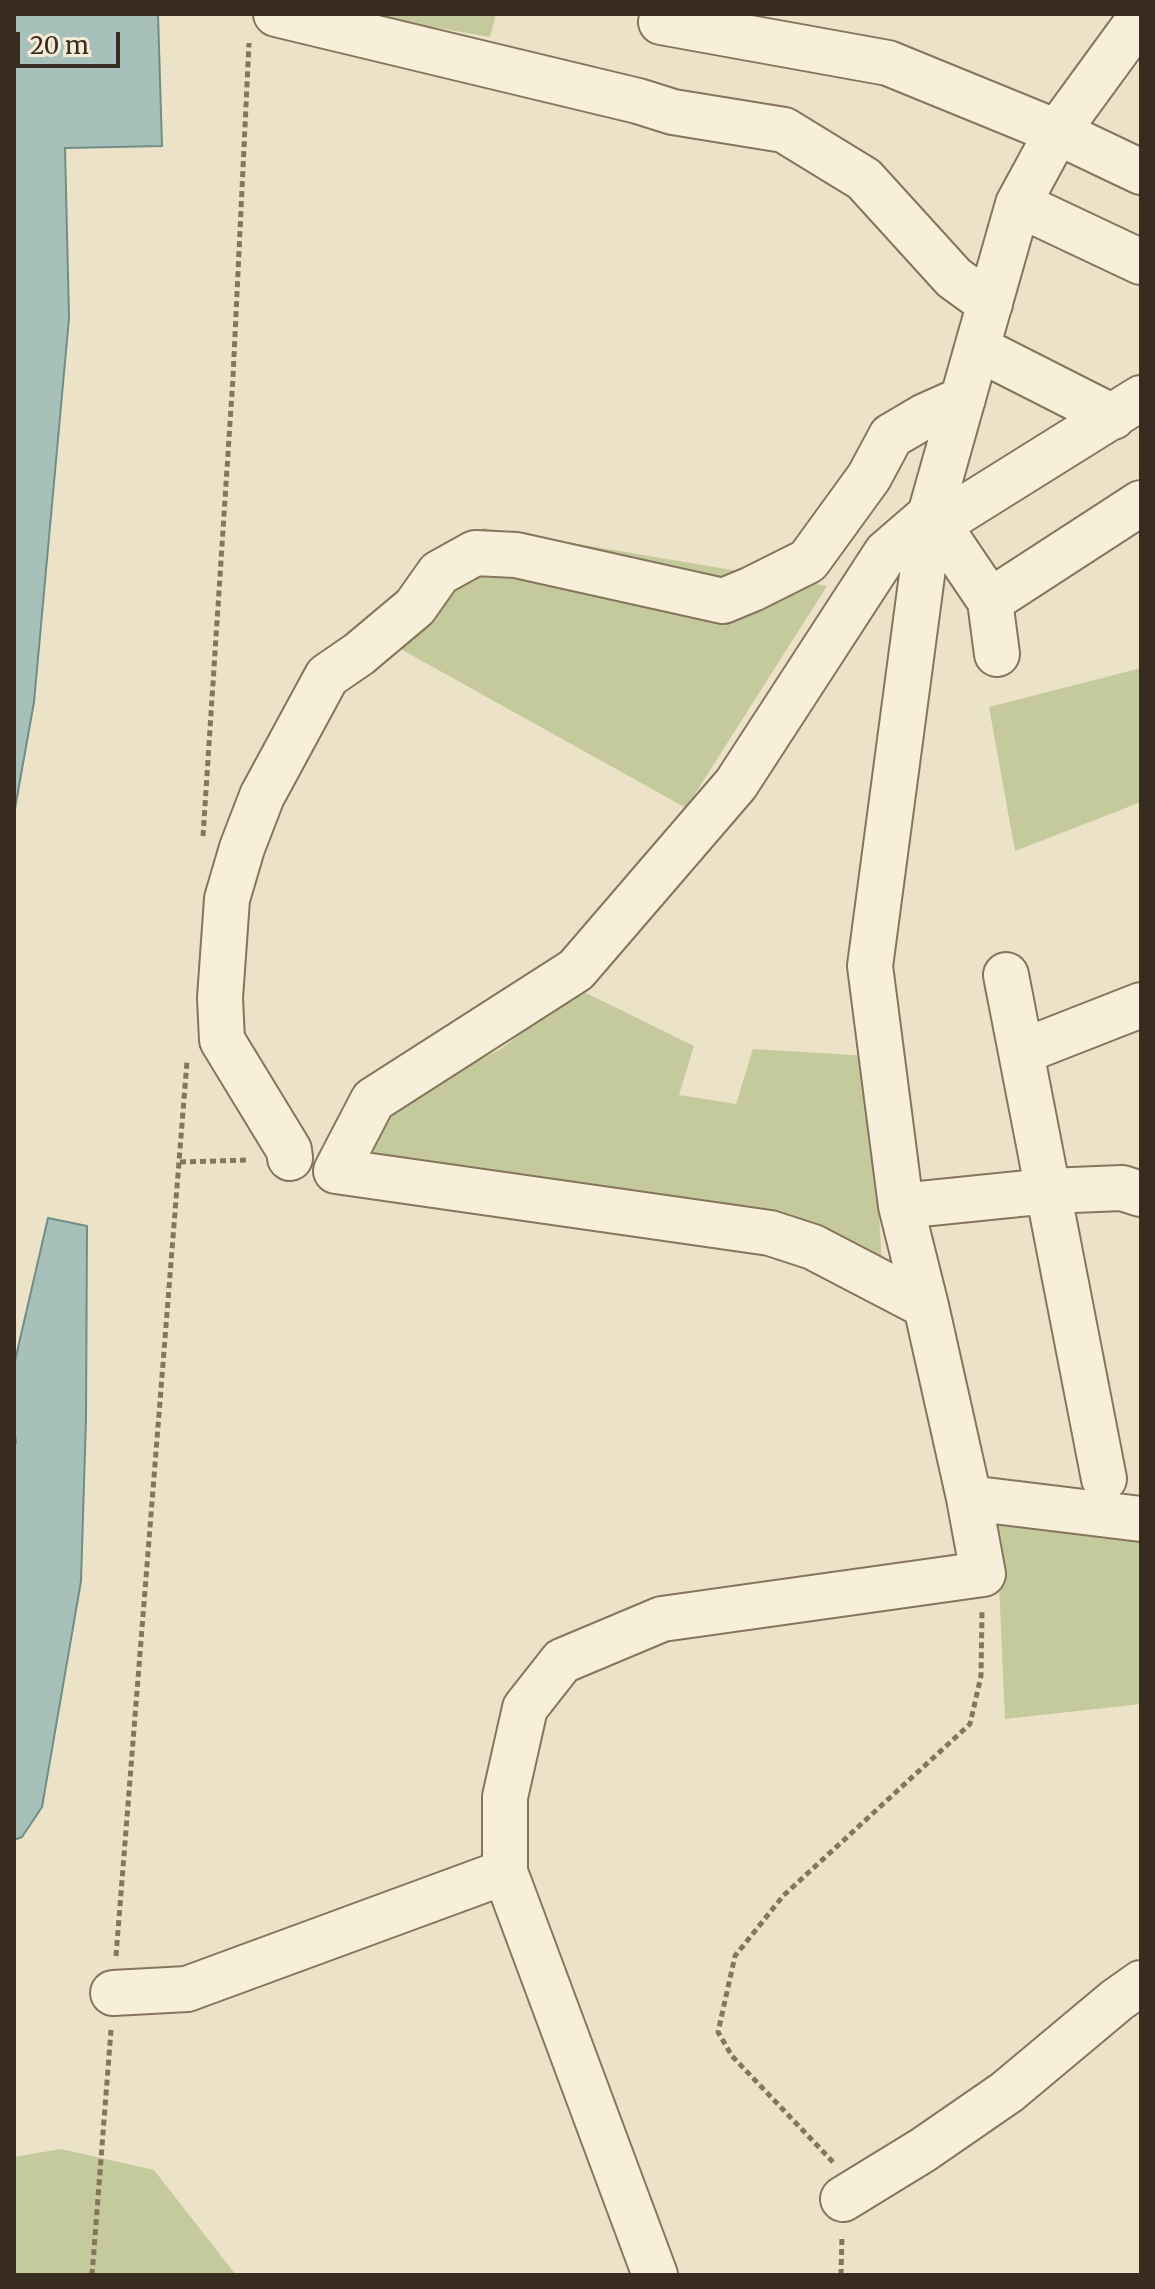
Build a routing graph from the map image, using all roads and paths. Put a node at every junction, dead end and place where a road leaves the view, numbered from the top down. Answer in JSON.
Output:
{"nodes":[{"id":1,"x":1141,"y":17,"type":"edge"},
{"id":2,"x":262,"y":22,"type":"edge"},
{"id":3,"x":661,"y":22,"type":"dead end"},
{"id":4,"x":1057,"y":132,"type":"junction"},
{"id":5,"x":1141,"y":172,"type":"edge"},
{"id":6,"x":1018,"y":204,"type":"junction"},
{"id":7,"x":1141,"y":262,"type":"edge"},
{"id":8,"x":990,"y":304,"type":"junction"},
{"id":9,"x":977,"y":348,"type":"junction"},
{"id":10,"x":963,"y":399,"type":"junction"},
{"id":11,"x":1127,"y":407,"type":"edge"},
{"id":12,"x":1141,"y":503,"type":"edge"},
{"id":13,"x":932,"y":523,"type":"junction"},
{"id":14,"x":990,"y":601,"type":"junction"},
{"id":15,"x":997,"y":654,"type":"dead end"},
{"id":16,"x":203,"y":841,"type":"dead end"},
{"id":17,"x":1006,"y":975,"type":"dead end"},
{"id":18,"x":1141,"y":1005,"type":"edge"},
{"id":19,"x":1021,"y":1052,"type":"junction"},
{"id":20,"x":187,"y":1055,"type":"dead end"},
{"id":21,"x":290,"y":1158,"type":"dead end"},
{"id":22,"x":1048,"y":1191,"type":"junction"},
{"id":23,"x":1141,"y":1194,"type":"edge"},
{"id":24,"x":901,"y":1206,"type":"junction"},
{"id":25,"x":926,"y":1306,"type":"junction"},
{"id":26,"x":1104,"y":1479,"type":"dead end"},
{"id":27,"x":969,"y":1498,"type":"junction"},
{"id":28,"x":1141,"y":1519,"type":"edge"},
{"id":29,"x":983,"y":1574,"type":"junction"},
{"id":30,"x":505,"y":1872,"type":"junction"},
{"id":31,"x":1141,"y":1983,"type":"edge"},
{"id":32,"x":113,"y":1993,"type":"junction"},
{"id":33,"x":843,"y":2199,"type":"junction"},
{"id":34,"x":92,"y":2275,"type":"edge"},
{"id":35,"x":655,"y":2275,"type":"edge"},
{"id":36,"x":841,"y":2275,"type":"edge"}],
"edges":[{"from":1,"to":4,"type":"street"},
{"from":2,"to":8,"type":"street"},
{"from":2,"to":16,"type":"path"},
{"from":3,"to":4,"type":"street"},
{"from":4,"to":5,"type":"street"},
{"from":4,"to":6,"type":"street"},
{"from":6,"to":7,"type":"street"},
{"from":6,"to":8,"type":"street"},
{"from":8,"to":9,"type":"street"},
{"from":9,"to":10,"type":"street"},
{"from":9,"to":11,"type":"street"},
{"from":10,"to":13,"type":"street"},
{"from":10,"to":21,"type":"street"},
{"from":11,"to":13,"type":"street"},
{"from":12,"to":14,"type":"street"},
{"from":13,"to":14,"type":"street"},
{"from":13,"to":24,"type":"street"},
{"from":13,"to":25,"type":"street"},
{"from":14,"to":15,"type":"street"},
{"from":17,"to":19,"type":"street"},
{"from":18,"to":19,"type":"street"},
{"from":19,"to":22,"type":"street"},
{"from":20,"to":32,"type":"path"},
{"from":22,"to":23,"type":"street"},
{"from":22,"to":24,"type":"street"},
{"from":22,"to":26,"type":"street"},
{"from":24,"to":25,"type":"street"},
{"from":25,"to":27,"type":"street"},
{"from":27,"to":28,"type":"street"},
{"from":27,"to":29,"type":"street"},
{"from":29,"to":30,"type":"street"},
{"from":29,"to":33,"type":"path"},
{"from":30,"to":32,"type":"street"},
{"from":30,"to":35,"type":"street"},
{"from":31,"to":33,"type":"street"},
{"from":32,"to":34,"type":"path"},
{"from":33,"to":36,"type":"path"}]}
